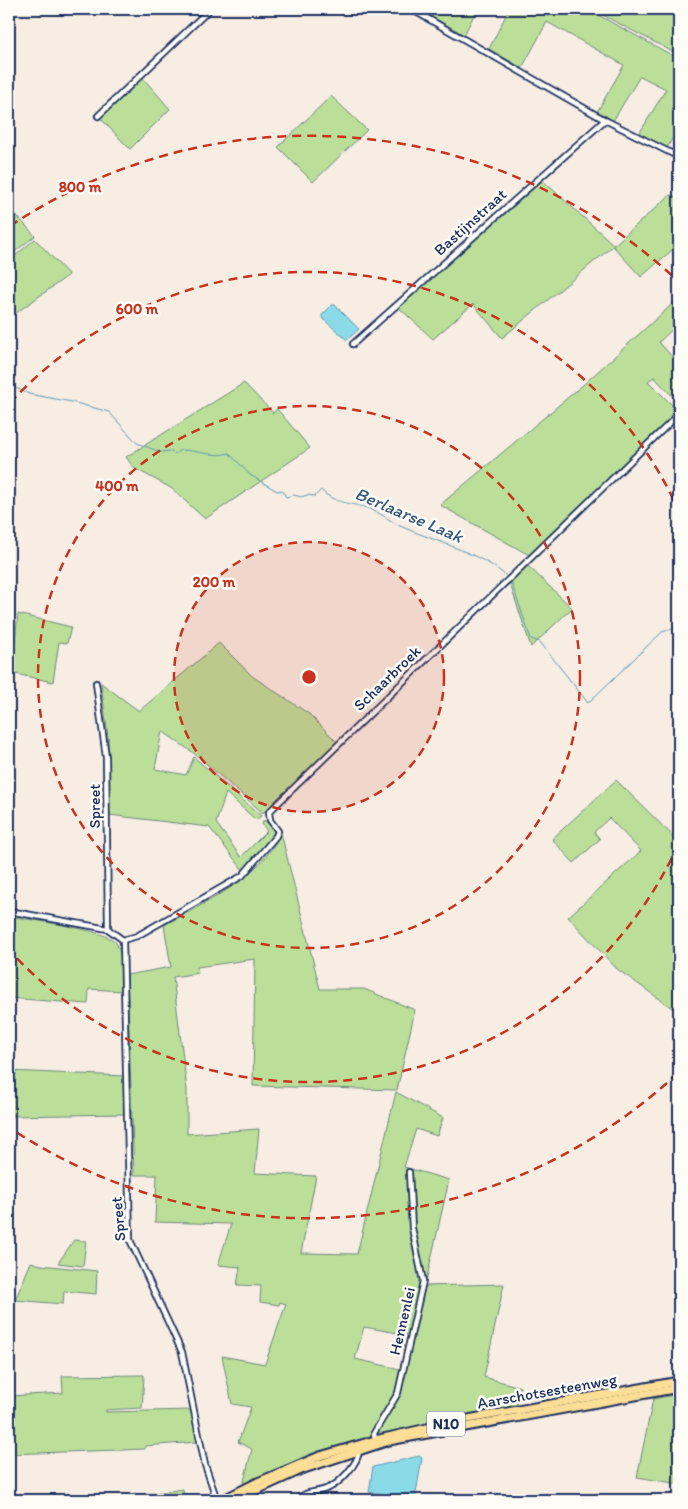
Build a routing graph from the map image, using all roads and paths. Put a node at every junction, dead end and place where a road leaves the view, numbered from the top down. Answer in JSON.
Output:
{"nodes":[{"id":1,"x":210,"y":9,"type":"edge"},
{"id":2,"x":411,"y":9,"type":"edge"},
{"id":3,"x":98,"y":116,"type":"dead end"},
{"id":4,"x":605,"y":120,"type":"junction"},
{"id":5,"x":679,"y":157,"type":"edge"},
{"id":6,"x":353,"y":344,"type":"dead end"},
{"id":7,"x":679,"y":414,"type":"edge"},
{"id":8,"x":96,"y":683,"type":"dead end"},
{"id":9,"x":9,"y":912,"type":"edge"},
{"id":10,"x":108,"y":929,"type":"junction"},
{"id":11,"x":123,"y":940,"type":"junction"},
{"id":12,"x":409,"y":1172,"type":"dead end"},
{"id":13,"x":679,"y":1381,"type":"edge"},
{"id":14,"x":679,"y":1388,"type":"edge"},
{"id":15,"x":374,"y":1440,"type":"junction"},
{"id":16,"x":359,"y":1450,"type":"junction"},
{"id":17,"x":217,"y":1500,"type":"edge"},
{"id":18,"x":222,"y":1500,"type":"edge"},
{"id":19,"x":235,"y":1500,"type":"edge"},
{"id":20,"x":297,"y":1500,"type":"edge"}],
"edges":[{"from":1,"to":3,"type":"street"},
{"from":2,"to":4,"type":"street"},
{"from":4,"to":5,"type":"street"},
{"from":4,"to":6,"type":"street","name":"Bastijnstraat"},
{"from":7,"to":11,"type":"street","name":"Schaarbroek"},
{"from":8,"to":10,"type":"street","name":"Spreet"},
{"from":9,"to":10,"type":"street"},
{"from":10,"to":11,"type":"street"},
{"from":11,"to":17,"type":"street","name":"Spreet"},
{"from":12,"to":15,"type":"street","name":"Hennenlei"},
{"from":13,"to":15,"type":"main road","name":"Aarschotsesteenweg","number":"N10"},
{"from":14,"to":16,"type":"main road","name":"Aarschotsesteenweg","number":"N10"},
{"from":15,"to":18,"type":"main road","name":"Aarschotsesteenweg","number":"N10"},
{"from":16,"to":19,"type":"main road","name":"Aarschotsesteenweg","number":"N10"},
{"from":16,"to":20,"type":"street"}]}
